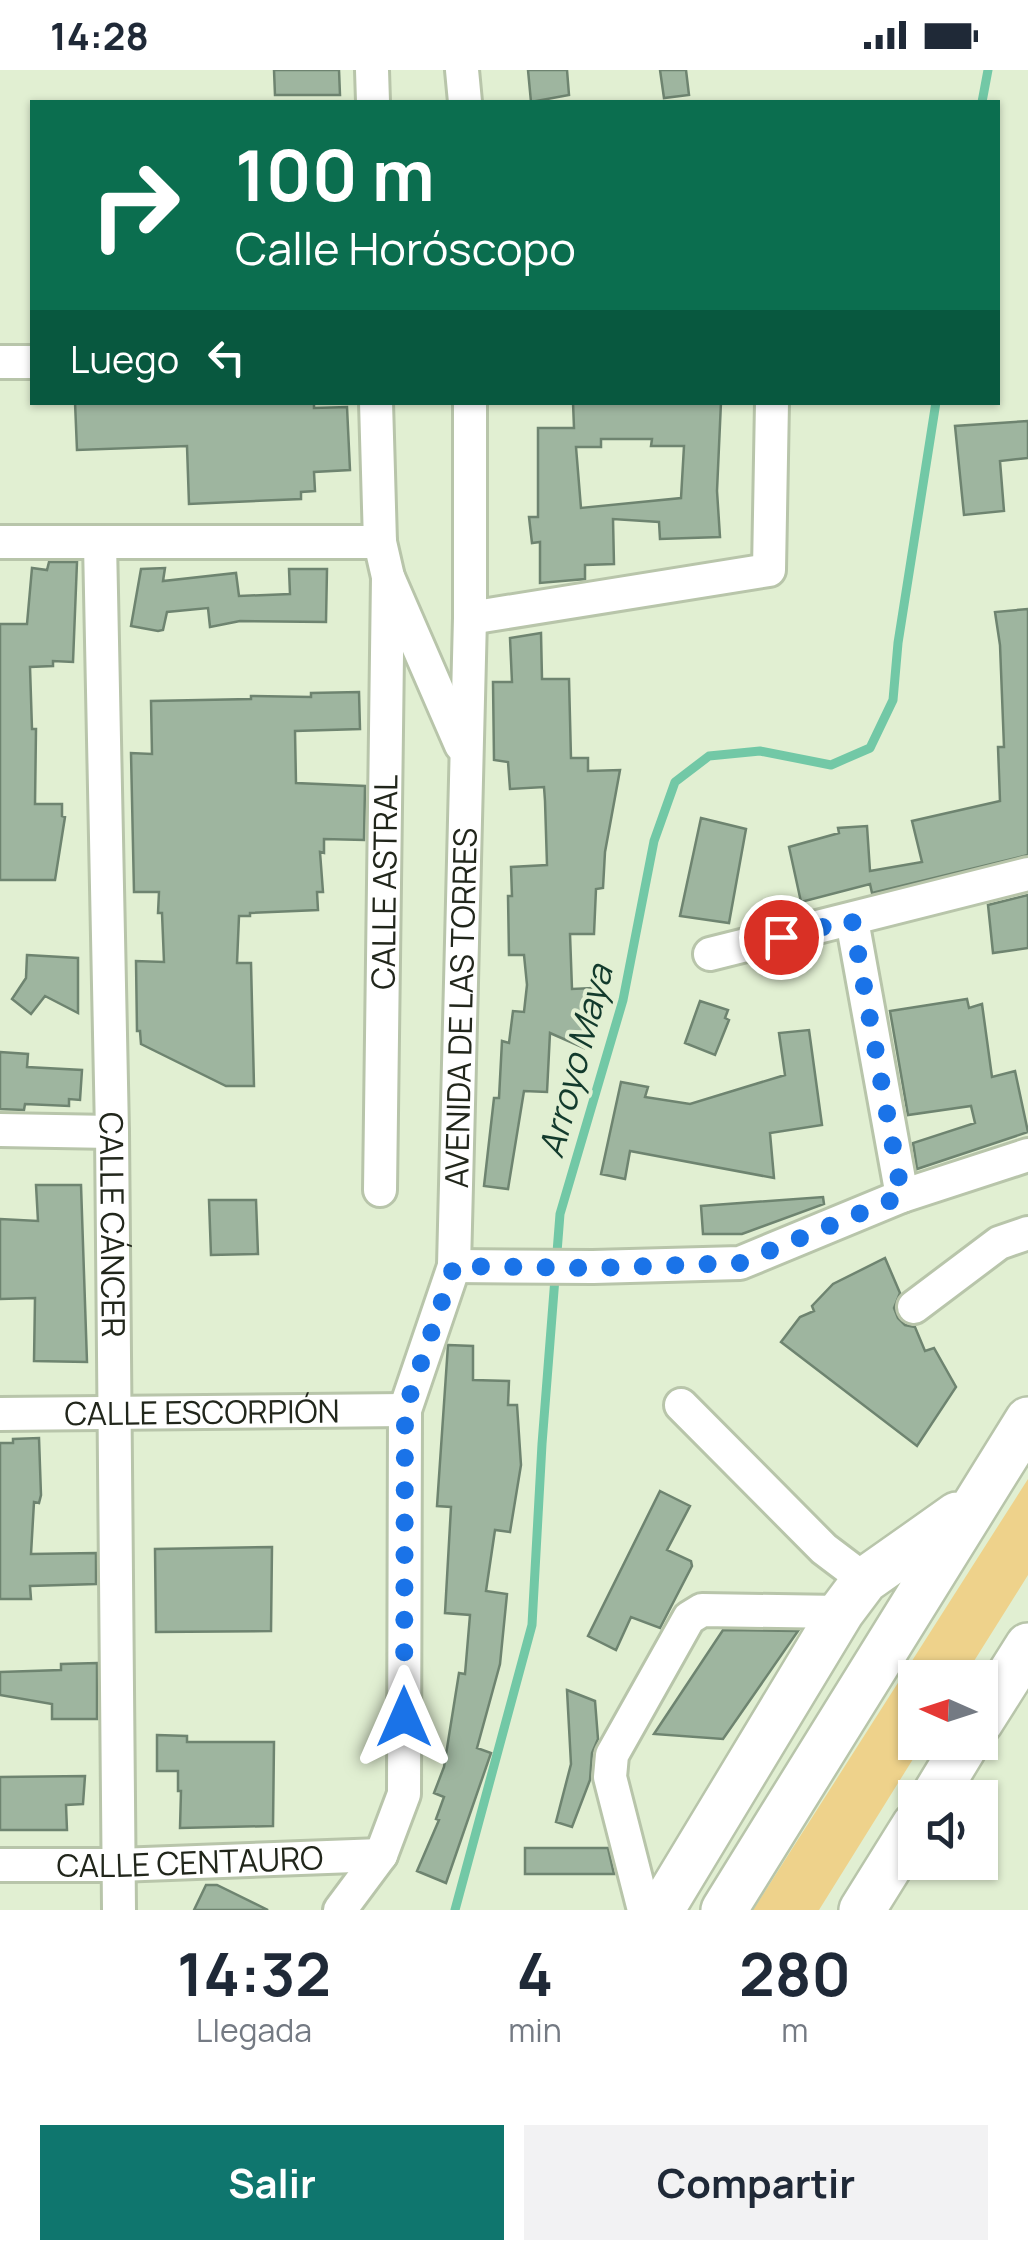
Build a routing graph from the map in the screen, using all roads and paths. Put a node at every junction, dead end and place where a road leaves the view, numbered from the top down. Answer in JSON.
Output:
{"nodes":[{"id":1,"x":372,"y":70,"type":"edge"},
{"id":2,"x":462,"y":70,"type":"edge"},
{"id":3,"x":372,"y":100,"type":"edge"},
{"id":4,"x":465,"y":100,"type":"edge"},
{"id":5,"x":0,"y":362,"type":"edge"},
{"id":6,"x":30,"y":362,"type":"edge"},
{"id":7,"x":376,"y":405,"type":"edge"},
{"id":8,"x":470,"y":405,"type":"edge"},
{"id":9,"x":772,"y":405,"type":"edge"},
{"id":10,"x":0,"y":542,"type":"edge"},
{"id":11,"x":380,"y":542,"type":"junction"},
{"id":12,"x":100,"y":543,"type":"junction"},
{"id":13,"x":388,"y":577,"type":"junction"},
{"id":14,"x":470,"y":618,"type":"junction"},
{"id":15,"x":465,"y":753,"type":"junction"},
{"id":16,"x":1028,"y":874,"type":"edge"},
{"id":17,"x":852,"y":920,"type":"junction"},
{"id":18,"x":710,"y":954,"type":"dead end"},
{"id":19,"x":0,"y":1130,"type":"edge"},
{"id":20,"x":112,"y":1132,"type":"junction"},
{"id":21,"x":1028,"y":1155,"type":"edge"},
{"id":22,"x":380,"y":1190,"type":"dead end"},
{"id":23,"x":902,"y":1196,"type":"junction"},
{"id":24,"x":1028,"y":1233,"type":"edge"},
{"id":25,"x":454,"y":1266,"type":"junction"},
{"id":26,"x":914,"y":1307,"type":"dead end"},
{"id":27,"x":681,"y":1404,"type":"dead end"},
{"id":28,"x":1028,"y":1408,"type":"edge"},
{"id":29,"x":405,"y":1410,"type":"junction"},
{"id":30,"x":0,"y":1414,"type":"edge"},
{"id":31,"x":116,"y":1414,"type":"junction"},
{"id":32,"x":1028,"y":1420,"type":"edge"},
{"id":33,"x":986,"y":1484,"type":"junction"},
{"id":34,"x":853,"y":1596,"type":"junction"},
{"id":35,"x":1028,"y":1646,"type":"edge"},
{"id":36,"x":998,"y":1694,"type":"edge"},
{"id":37,"x":898,"y":1853,"type":"edge"},
{"id":38,"x":381,"y":1855,"type":"junction"},
{"id":39,"x":118,"y":1865,"type":"junction"},
{"id":40,"x":0,"y":1866,"type":"edge"},
{"id":41,"x":119,"y":1910,"type":"edge"},
{"id":42,"x":340,"y":1910,"type":"edge"},
{"id":43,"x":644,"y":1910,"type":"edge"},
{"id":44,"x":661,"y":1910,"type":"edge"},
{"id":45,"x":724,"y":1910,"type":"edge"},
{"id":46,"x":862,"y":1910,"type":"edge"}],
"edges":[{"from":1,"to":3,"type":"street"},
{"from":2,"to":4,"type":"street"},
{"from":5,"to":6,"type":"street"},
{"from":7,"to":11,"type":"street","name":"AVENIDA DE LAS TORRES"},
{"from":8,"to":14,"type":"street","name":"AVENIDA DE LAS TORRES"},
{"from":9,"to":14,"type":"street"},
{"from":10,"to":12,"type":"street"},
{"from":11,"to":12,"type":"street"},
{"from":11,"to":13,"type":"street","name":"AVENIDA DE LAS TORRES"},
{"from":12,"to":20,"type":"street","name":"CALLE CÁNCER"},
{"from":13,"to":15,"type":"street","name":"AVENIDA DE LAS TORRES"},
{"from":13,"to":22,"type":"street","name":"CALLE ASTRAL"},
{"from":14,"to":15,"type":"street","name":"AVENIDA DE LAS TORRES"},
{"from":15,"to":25,"type":"street","name":"AVENIDA DE LAS TORRES"},
{"from":16,"to":17,"type":"street"},
{"from":17,"to":18,"type":"street"},
{"from":17,"to":23,"type":"street"},
{"from":19,"to":20,"type":"street"},
{"from":20,"to":31,"type":"street","name":"CALLE CÁNCER"},
{"from":21,"to":23,"type":"street"},
{"from":23,"to":25,"type":"street"},
{"from":24,"to":26,"type":"street"},
{"from":25,"to":29,"type":"street","name":"AVENIDA DE LAS TORRES"},
{"from":27,"to":34,"type":"street"},
{"from":28,"to":33,"type":"highway"},
{"from":29,"to":31,"type":"street","name":"CALLE ESCORPIÓN"},
{"from":29,"to":38,"type":"street","name":"AVENIDA DE LAS TORRES"},
{"from":30,"to":31,"type":"street","name":"CALLE ESCORPIÓN"},
{"from":31,"to":39,"type":"street","name":"CALLE CÁNCER"},
{"from":32,"to":33,"type":"highway"},
{"from":33,"to":34,"type":"highway"},
{"from":33,"to":45,"type":"highway"},
{"from":34,"to":43,"type":"street"},
{"from":34,"to":44,"type":"highway"},
{"from":35,"to":36,"type":"highway"},
{"from":37,"to":46,"type":"highway"},
{"from":38,"to":39,"type":"street","name":"CALLE CENTAURO"},
{"from":38,"to":42,"type":"street","name":"AVENIDA DE LAS TORRES"},
{"from":39,"to":40,"type":"street","name":"CALLE CENTAURO"},
{"from":39,"to":41,"type":"street","name":"CALLE CÁNCER"}]}
